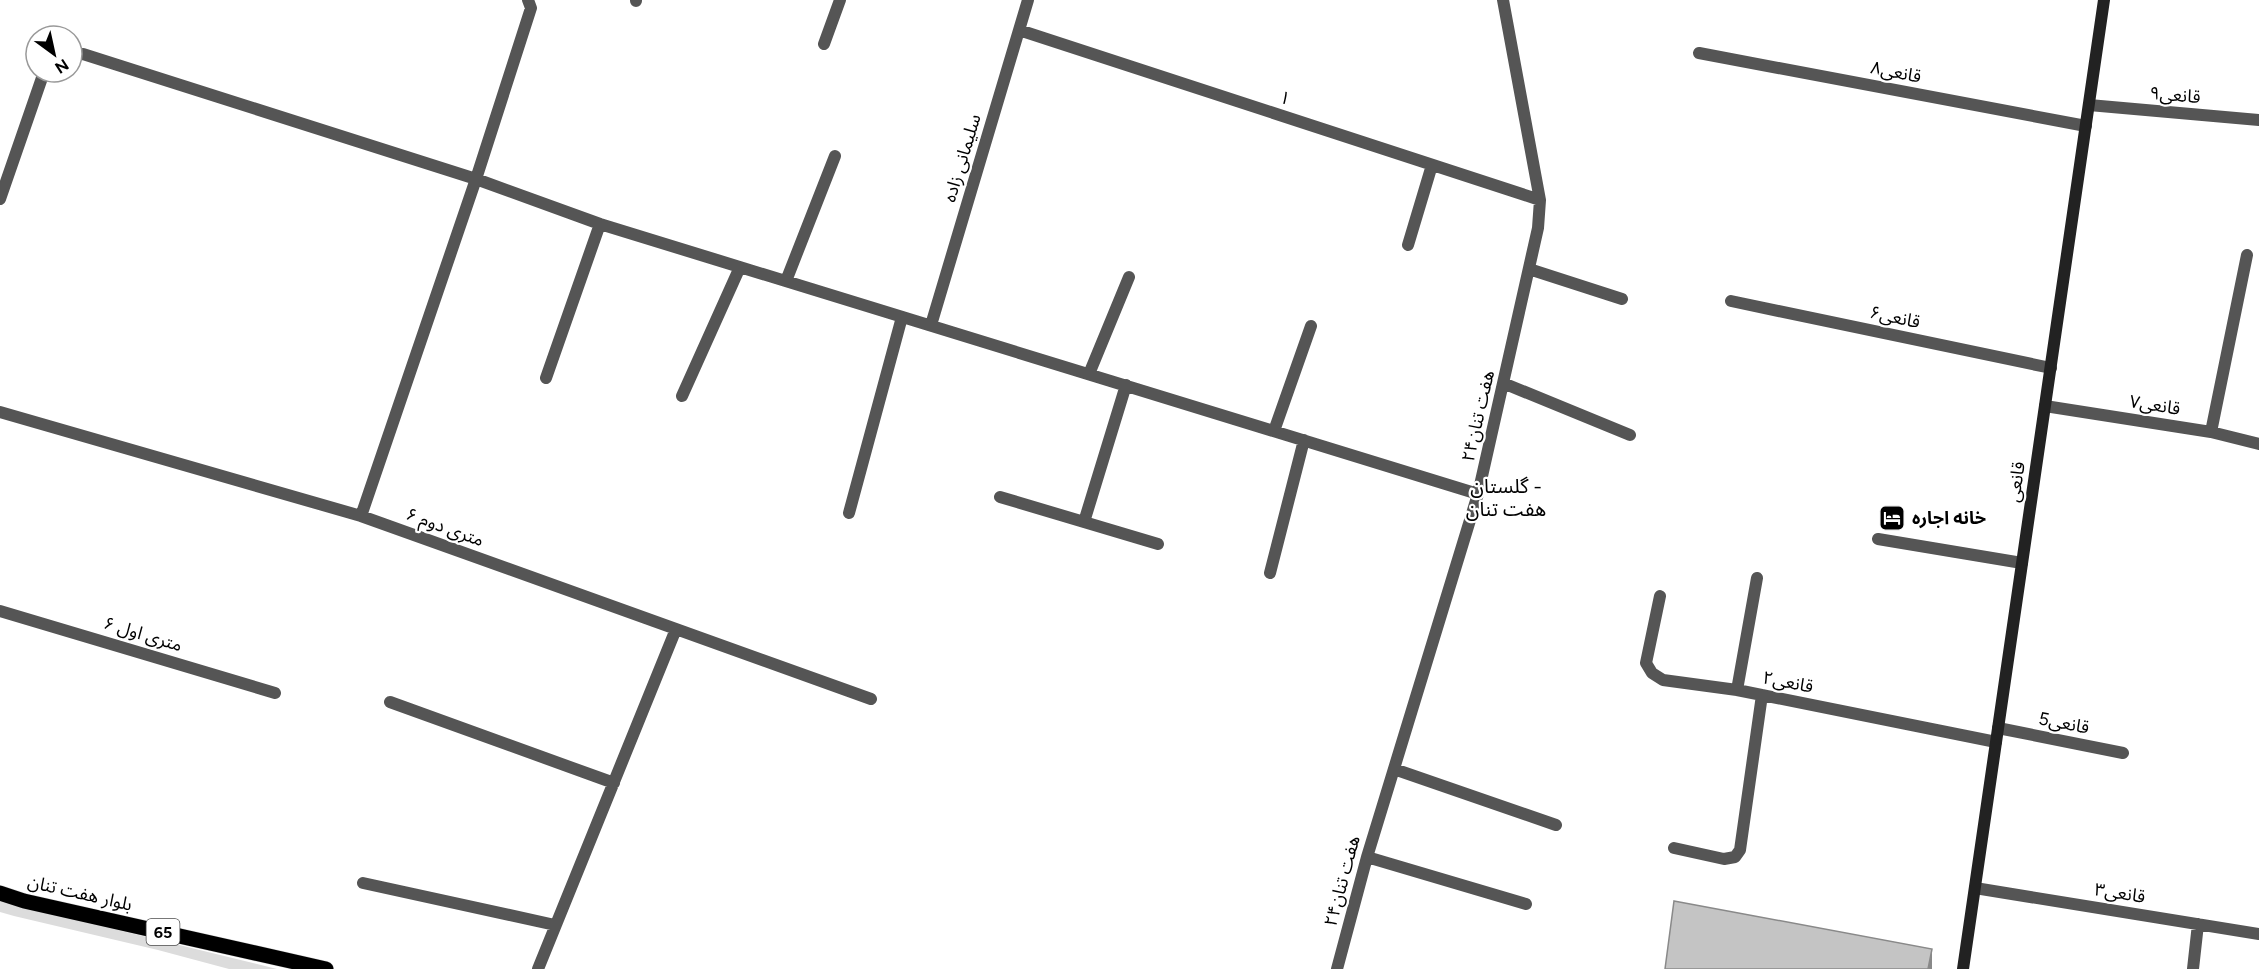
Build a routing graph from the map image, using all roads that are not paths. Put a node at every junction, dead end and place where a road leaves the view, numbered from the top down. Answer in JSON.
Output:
{"nodes":[{"id":1,"x":528,"y":0,"type":"edge"},
{"id":2,"x":840,"y":0,"type":"edge"},
{"id":3,"x":1028,"y":0,"type":"edge"},
{"id":4,"x":1503,"y":0,"type":"edge"},
{"id":5,"x":2104,"y":0,"type":"edge"},
{"id":6,"x":1019,"y":30,"type":"junction"},
{"id":7,"x":824,"y":44,"type":"dead end"},
{"id":8,"x":1699,"y":52,"type":"dead end"},
{"id":9,"x":84,"y":54,"type":"edge"},
{"id":10,"x":40,"y":84,"type":"edge"},
{"id":11,"x":2089,"y":105,"type":"junction"},
{"id":12,"x":2259,"y":120,"type":"edge"},
{"id":13,"x":2086,"y":126,"type":"junction"},
{"id":14,"x":836,"y":156,"type":"dead end"},
{"id":15,"x":1432,"y":165,"type":"junction"},
{"id":16,"x":476,"y":179,"type":"junction"},
{"id":17,"x":0,"y":199,"type":"edge"},
{"id":18,"x":1540,"y":200,"type":"junction"},
{"id":19,"x":600,"y":224,"type":"junction"},
{"id":20,"x":1408,"y":245,"type":"dead end"},
{"id":21,"x":2247,"y":255,"type":"dead end"},
{"id":22,"x":740,"y":267,"type":"junction"},
{"id":23,"x":1529,"y":269,"type":"junction"},
{"id":24,"x":1129,"y":278,"type":"dead end"},
{"id":25,"x":786,"y":281,"type":"junction"},
{"id":26,"x":1622,"y":299,"type":"dead end"},
{"id":27,"x":1731,"y":301,"type":"dead end"},
{"id":28,"x":902,"y":317,"type":"junction"},
{"id":29,"x":931,"y":326,"type":"junction"},
{"id":30,"x":1311,"y":326,"type":"dead end"},
{"id":31,"x":2050,"y":368,"type":"junction"},
{"id":32,"x":1089,"y":374,"type":"junction"},
{"id":33,"x":546,"y":378,"type":"dead end"},
{"id":34,"x":1503,"y":383,"type":"junction"},
{"id":35,"x":1126,"y":385,"type":"junction"},
{"id":36,"x":682,"y":396,"type":"dead end"},
{"id":37,"x":2045,"y":406,"type":"junction"},
{"id":38,"x":0,"y":412,"type":"edge"},
{"id":39,"x":1274,"y":431,"type":"junction"},
{"id":40,"x":2211,"y":432,"type":"junction"},
{"id":41,"x":1630,"y":435,"type":"dead end"},
{"id":42,"x":1304,"y":440,"type":"junction"},
{"id":43,"x":2259,"y":444,"type":"edge"},
{"id":44,"x":1478,"y":494,"type":"junction"},
{"id":45,"x":1000,"y":497,"type":"dead end"},
{"id":46,"x":849,"y":513,"type":"dead end"},
{"id":47,"x":361,"y":516,"type":"junction"},
{"id":48,"x":1084,"y":522,"type":"junction"},
{"id":49,"x":1878,"y":539,"type":"dead end"},
{"id":50,"x":1158,"y":544,"type":"dead end"},
{"id":51,"x":2022,"y":563,"type":"junction"},
{"id":52,"x":1270,"y":573,"type":"dead end"},
{"id":53,"x":1757,"y":578,"type":"dead end"},
{"id":54,"x":1660,"y":596,"type":"dead end"},
{"id":55,"x":0,"y":611,"type":"edge"},
{"id":56,"x":676,"y":629,"type":"junction"},
{"id":57,"x":1737,"y":690,"type":"junction"},
{"id":58,"x":275,"y":693,"type":"dead end"},
{"id":59,"x":1762,"y":695,"type":"junction"},
{"id":60,"x":871,"y":699,"type":"dead end"},
{"id":61,"x":390,"y":702,"type":"dead end"},
{"id":62,"x":1998,"y":728,"type":"junction"},
{"id":63,"x":1996,"y":742,"type":"junction"},
{"id":64,"x":2123,"y":753,"type":"dead end"},
{"id":65,"x":1394,"y":769,"type":"junction"},
{"id":66,"x":614,"y":783,"type":"junction"},
{"id":67,"x":1556,"y":825,"type":"dead end"},
{"id":68,"x":1674,"y":848,"type":"dead end"},
{"id":69,"x":1367,"y":857,"type":"junction"},
{"id":70,"x":363,"y":883,"type":"dead end"},
{"id":71,"x":1975,"y":888,"type":"junction"},
{"id":72,"x":0,"y":893,"type":"edge"},
{"id":73,"x":1526,"y":904,"type":"dead end"},
{"id":74,"x":2198,"y":924,"type":"junction"},
{"id":75,"x":555,"y":925,"type":"junction"},
{"id":76,"x":2259,"y":934,"type":"edge"},
{"id":77,"x":326,"y":969,"type":"edge"},
{"id":78,"x":538,"y":969,"type":"edge"},
{"id":79,"x":1337,"y":969,"type":"edge"},
{"id":80,"x":1963,"y":969,"type":"edge"},
{"id":81,"x":2193,"y":969,"type":"edge"}],
"edges":[{"from":1,"to":16,"type":"street"},
{"from":2,"to":7,"type":"street"},
{"from":3,"to":6,"type":"street","name":"سلیمانی زاده"},
{"from":4,"to":18,"type":"street","name":"هفت تنان۲۴"},
{"from":5,"to":11,"type":"street","name":"قانعی"},
{"from":6,"to":15,"type":"street","name":"۱"},
{"from":6,"to":29,"type":"street","name":"سلیمانی زاده"},
{"from":8,"to":13,"type":"street","name":"۸قانعی"},
{"from":9,"to":16,"type":"street"},
{"from":10,"to":17,"type":"street"},
{"from":11,"to":12,"type":"street","name":"۹قانعی"},
{"from":11,"to":13,"type":"street","name":"قانعی"},
{"from":13,"to":31,"type":"street","name":"قانعی"},
{"from":14,"to":25,"type":"street"},
{"from":15,"to":18,"type":"street","name":"۱"},
{"from":15,"to":20,"type":"street"},
{"from":16,"to":19,"type":"street"},
{"from":16,"to":47,"type":"street"},
{"from":18,"to":23,"type":"street","name":"هفت تنان۲۴"},
{"from":19,"to":22,"type":"street"},
{"from":19,"to":33,"type":"street"},
{"from":21,"to":40,"type":"street"},
{"from":22,"to":25,"type":"street"},
{"from":22,"to":36,"type":"street"},
{"from":23,"to":26,"type":"street"},
{"from":23,"to":34,"type":"street","name":"هفت تنان۲۴"},
{"from":24,"to":32,"type":"street"},
{"from":25,"to":28,"type":"street"},
{"from":27,"to":31,"type":"street","name":"۶قانعی"},
{"from":28,"to":29,"type":"street"},
{"from":28,"to":46,"type":"street"},
{"from":29,"to":32,"type":"street"},
{"from":30,"to":39,"type":"street"},
{"from":31,"to":37,"type":"street","name":"قانعی"},
{"from":32,"to":35,"type":"street"},
{"from":34,"to":41,"type":"street"},
{"from":34,"to":44,"type":"street","name":"هفت تنان۲۴"},
{"from":35,"to":39,"type":"street"},
{"from":35,"to":48,"type":"street"},
{"from":37,"to":40,"type":"street","name":"۷قانعی"},
{"from":37,"to":51,"type":"street","name":"قانعی"},
{"from":38,"to":47,"type":"street","name":"۶ متری دوم"},
{"from":39,"to":42,"type":"street"},
{"from":40,"to":43,"type":"street","name":"۷قانعی"},
{"from":42,"to":44,"type":"street"},
{"from":42,"to":52,"type":"street"},
{"from":44,"to":65,"type":"street","name":"هفت تنان۲۴"},
{"from":45,"to":48,"type":"street"},
{"from":47,"to":56,"type":"street","name":"۶ متری دوم"},
{"from":48,"to":50,"type":"street"},
{"from":49,"to":51,"type":"street"},
{"from":51,"to":62,"type":"street","name":"قانعی"},
{"from":53,"to":57,"type":"street"},
{"from":54,"to":57,"type":"street","name":"۲قانعی"},
{"from":55,"to":58,"type":"street","name":"۶ متری اول"},
{"from":56,"to":60,"type":"street","name":"۶ متری دوم"},
{"from":56,"to":66,"type":"street"},
{"from":57,"to":59,"type":"street","name":"۲قانعی"},
{"from":59,"to":63,"type":"street","name":"۲قانعی"},
{"from":59,"to":68,"type":"street"},
{"from":61,"to":66,"type":"street"},
{"from":62,"to":63,"type":"street","name":"قانعی"},
{"from":62,"to":64,"type":"street","name":"5قانعی"},
{"from":63,"to":71,"type":"street","name":"قانعی"},
{"from":65,"to":67,"type":"street"},
{"from":65,"to":69,"type":"street","name":"هفت تنان۲۴"},
{"from":66,"to":75,"type":"street"},
{"from":69,"to":73,"type":"street"},
{"from":69,"to":79,"type":"street","name":"هفت تنان۲۴"},
{"from":70,"to":75,"type":"street"},
{"from":71,"to":74,"type":"street","name":"۳قانعی"},
{"from":71,"to":80,"type":"street","name":"قانعی"},
{"from":72,"to":77,"type":"main road","name":"بلوار هفت تنان","number":"65"},
{"from":74,"to":76,"type":"street","name":"۳قانعی"},
{"from":74,"to":81,"type":"street"},
{"from":75,"to":78,"type":"street"}]}
